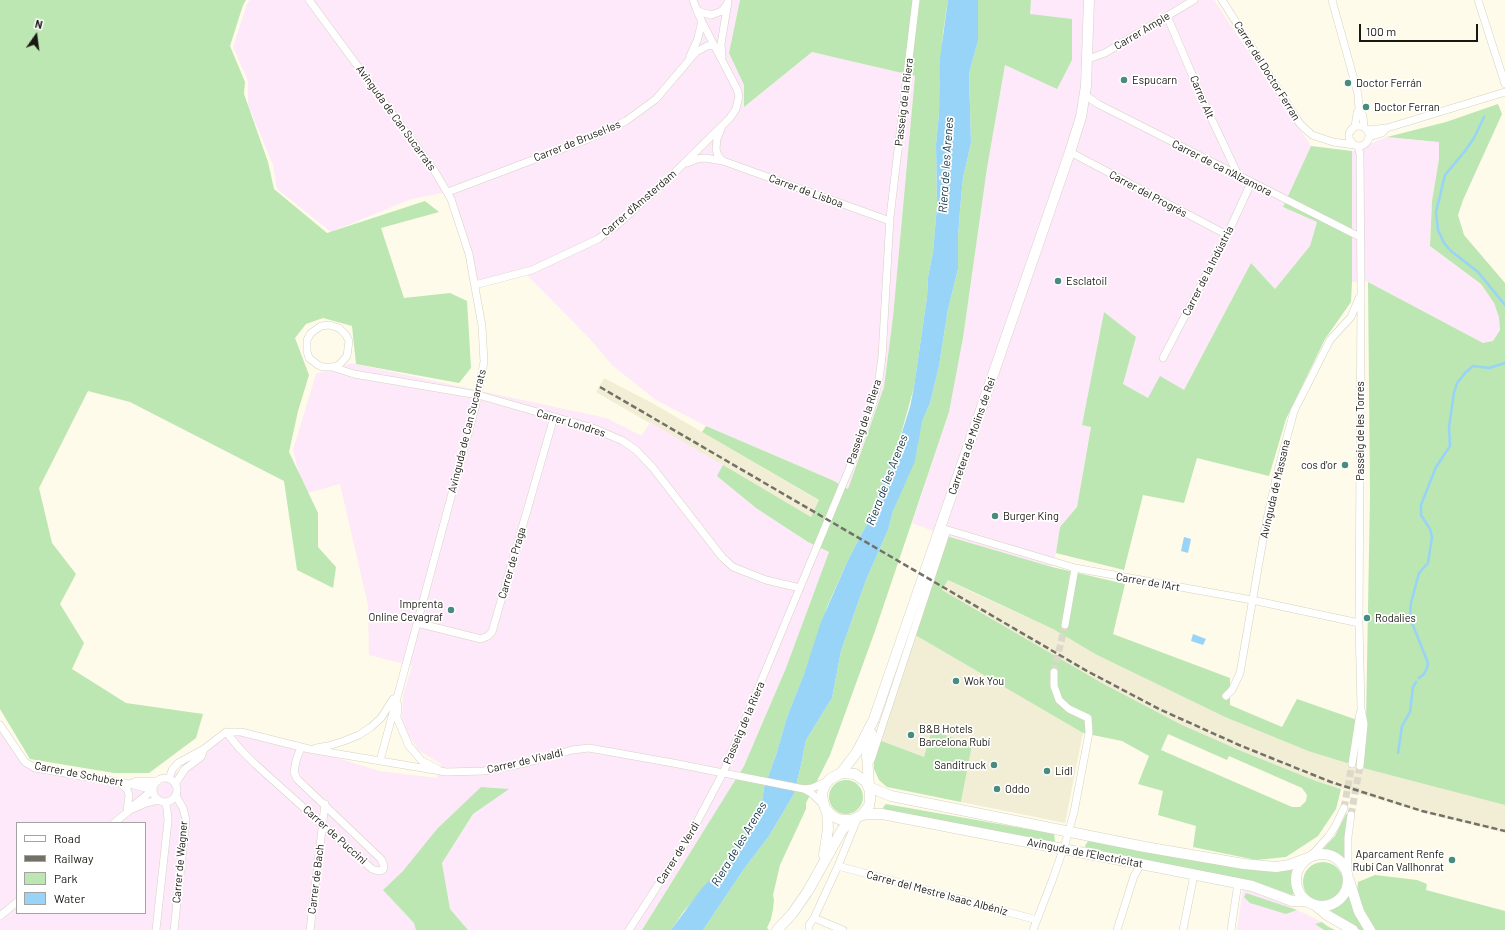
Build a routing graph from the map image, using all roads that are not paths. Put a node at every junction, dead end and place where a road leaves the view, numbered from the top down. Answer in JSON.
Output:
{"nodes":[{"id":1,"x":309,"y":0,"type":"edge"},
{"id":2,"x":916,"y":0,"type":"edge"},
{"id":3,"x":1089,"y":0,"type":"edge"},
{"id":4,"x":1194,"y":0,"type":"edge"},
{"id":5,"x":1222,"y":0,"type":"edge"},
{"id":6,"x":1332,"y":0,"type":"edge"},
{"id":7,"x":1478,"y":0,"type":"edge"},
{"id":8,"x":728,"y":1,"type":"edge"},
{"id":9,"x":693,"y":3,"type":"edge"},
{"id":10,"x":1167,"y":16,"type":"junction"},
{"id":11,"x":702,"y":22,"type":"junction"},
{"id":12,"x":714,"y":45,"type":"junction"},
{"id":13,"x":1088,"y":59,"type":"junction"},
{"id":14,"x":687,"y":62,"type":"junction"},
{"id":15,"x":723,"y":63,"type":"junction"},
{"id":16,"x":1505,"y":84,"type":"edge"},
{"id":17,"x":1505,"y":92,"type":"edge"},
{"id":18,"x":1085,"y":95,"type":"junction"},
{"id":19,"x":1359,"y":110,"type":"junction"},
{"id":20,"x":723,"y":126,"type":"junction"},
{"id":21,"x":1355,"y":127,"type":"junction"},
{"id":22,"x":1367,"y":132,"type":"junction"},
{"id":23,"x":1349,"y":134,"type":"junction"},
{"id":24,"x":1339,"y":143,"type":"junction"},
{"id":25,"x":1359,"y":147,"type":"junction"},
{"id":26,"x":1070,"y":152,"type":"junction"},
{"id":27,"x":723,"y":161,"type":"junction"},
{"id":28,"x":681,"y":166,"type":"junction"},
{"id":29,"x":1239,"y":177,"type":"junction"},
{"id":30,"x":1251,"y":183,"type":"junction"},
{"id":31,"x":448,"y":192,"type":"junction"},
{"id":32,"x":890,"y":221,"type":"junction"},
{"id":33,"x":1226,"y":235,"type":"junction"},
{"id":34,"x":1360,"y":237,"type":"junction"},
{"id":35,"x":475,"y":285,"type":"junction"},
{"id":36,"x":1361,"y":294,"type":"junction"},
{"id":37,"x":1163,"y":358,"type":"dead end"},
{"id":38,"x":332,"y":367,"type":"junction"},
{"id":39,"x":478,"y":395,"type":"junction"},
{"id":40,"x":554,"y":417,"type":"junction"},
{"id":41,"x":944,"y":529,"type":"junction"},
{"id":42,"x":1076,"y":568,"type":"junction"},
{"id":43,"x":800,"y":588,"type":"junction"},
{"id":44,"x":1252,"y":600,"type":"junction"},
{"id":45,"x":417,"y":623,"type":"junction"},
{"id":46,"x":1359,"y":623,"type":"junction"},
{"id":47,"x":1065,"y":625,"type":"tunnel mouth"},
{"id":48,"x":1054,"y":672,"type":"tunnel mouth"},
{"id":49,"x":399,"y":688,"type":"junction"},
{"id":50,"x":1226,"y":696,"type":"dead end"},
{"id":51,"x":874,"y":719,"type":"junction"},
{"id":52,"x":0,"y":725,"type":"edge"},
{"id":53,"x":226,"y":732,"type":"junction"},
{"id":54,"x":301,"y":747,"type":"junction"},
{"id":55,"x":308,"y":749,"type":"junction"},
{"id":56,"x":204,"y":750,"type":"junction"},
{"id":57,"x":380,"y":761,"type":"junction"},
{"id":58,"x":1356,"y":766,"type":"tunnel mouth"},
{"id":59,"x":446,"y":772,"type":"junction"},
{"id":60,"x":723,"y":773,"type":"junction"},
{"id":61,"x":841,"y":773,"type":"junction"},
{"id":62,"x":169,"y":779,"type":"junction"},
{"id":63,"x":158,"y":780,"type":"junction"},
{"id":64,"x":828,"y":780,"type":"junction"},
{"id":65,"x":869,"y":782,"type":"junction"},
{"id":66,"x":120,"y":783,"type":"junction"},
{"id":67,"x":130,"y":784,"type":"junction"},
{"id":68,"x":175,"y":784,"type":"junction"},
{"id":69,"x":153,"y":789,"type":"junction"},
{"id":70,"x":804,"y":789,"type":"junction"},
{"id":71,"x":176,"y":796,"type":"junction"},
{"id":72,"x":162,"y":801,"type":"junction"},
{"id":73,"x":325,"y":804,"type":"junction"},
{"id":74,"x":825,"y":808,"type":"junction"},
{"id":75,"x":1344,"y":808,"type":"tunnel mouth"},
{"id":76,"x":128,"y":811,"type":"junction"},
{"id":77,"x":1351,"y":815,"type":"tunnel mouth"},
{"id":78,"x":857,"y":817,"type":"junction"},
{"id":79,"x":115,"y":822,"type":"edge"},
{"id":80,"x":322,"y":824,"type":"junction"},
{"id":81,"x":1068,"y":831,"type":"junction"},
{"id":82,"x":1064,"y":849,"type":"junction"},
{"id":83,"x":1309,"y":858,"type":"junction"},
{"id":84,"x":1140,"y":864,"type":"junction"},
{"id":85,"x":822,"y":865,"type":"junction"},
{"id":86,"x":838,"y":866,"type":"junction"},
{"id":87,"x":1194,"y":875,"type":"junction"},
{"id":88,"x":1348,"y":876,"type":"junction"},
{"id":89,"x":1238,"y":883,"type":"junction"},
{"id":90,"x":1306,"y":901,"type":"junction"},
{"id":91,"x":16,"y":903,"type":"edge"},
{"id":92,"x":1316,"y":906,"type":"junction"},
{"id":93,"x":0,"y":916,"type":"edge"},
{"id":94,"x":814,"y":918,"type":"junction"},
{"id":95,"x":1037,"y":920,"type":"junction"},
{"id":96,"x":809,"y":928,"type":"edge"},
{"id":97,"x":156,"y":930,"type":"edge"},
{"id":98,"x":174,"y":930,"type":"edge"},
{"id":99,"x":310,"y":930,"type":"edge"},
{"id":100,"x":629,"y":930,"type":"edge"},
{"id":101,"x":777,"y":930,"type":"edge"},
{"id":102,"x":803,"y":930,"type":"edge"},
{"id":103,"x":843,"y":930,"type":"edge"},
{"id":104,"x":1032,"y":930,"type":"edge"},
{"id":105,"x":1117,"y":930,"type":"edge"},
{"id":106,"x":1183,"y":930,"type":"edge"},
{"id":107,"x":1231,"y":930,"type":"edge"},
{"id":108,"x":1354,"y":930,"type":"edge"},
{"id":109,"x":1370,"y":930,"type":"edge"}],
"edges":[{"from":1,"to":31,"type":"street","name":"Avinguda de Can Sucarrats"},
{"from":2,"to":32,"type":"street","name":"Passeig de la Riera"},
{"from":3,"to":13,"type":"main road","name":"Carretera de Molins de Rei"},
{"from":4,"to":10,"type":"street","name":"Carrer Ample"},
{"from":5,"to":24,"type":"street","name":"Carrer del Doctor Ferran"},
{"from":6,"to":19,"type":"street"},
{"from":7,"to":16,"type":"street"},
{"from":8,"to":9,"type":"street"},
{"from":8,"to":15,"type":"street","name":"Carrer d'Amsterdam"},
{"from":9,"to":11,"type":"street","name":"Carrer d'Amsterdam"},
{"from":10,"to":13,"type":"street","name":"Carrer Ample"},
{"from":10,"to":29,"type":"street","name":"Carrer Alt"},
{"from":11,"to":12,"type":"street","name":"Carrer d'Amsterdam"},
{"from":11,"to":14,"type":"street","name":"Carrer de Brusel·les"},
{"from":12,"to":14,"type":"street","name":"Carrer de Brusel·les"},
{"from":12,"to":15,"type":"street","name":"Carrer d'Amsterdam"},
{"from":13,"to":18,"type":"main road","name":"Carretera de Molins de Rei"},
{"from":14,"to":31,"type":"street","name":"Carrer de Brusel·les"},
{"from":15,"to":20,"type":"street","name":"Carrer d'Amsterdam"},
{"from":17,"to":22,"type":"street"},
{"from":18,"to":26,"type":"main road","name":"Carretera de Molins de Rei"},
{"from":18,"to":29,"type":"street","name":"Carrer de ca n'Alzamora"},
{"from":19,"to":21,"type":"street"},
{"from":19,"to":22,"type":"street"},
{"from":20,"to":27,"type":"street"},
{"from":20,"to":28,"type":"street","name":"Carrer d'Amsterdam"},
{"from":21,"to":22,"type":"street"},
{"from":21,"to":23,"type":"street"},
{"from":22,"to":25,"type":"street"},
{"from":23,"to":24,"type":"street"},
{"from":23,"to":25,"type":"street"},
{"from":24,"to":25,"type":"street","name":"Carrer del Doctor Ferran"},
{"from":25,"to":34,"type":"street","name":"Passeig de les Torres"},
{"from":26,"to":33,"type":"street","name":"Carrer del Progrés"},
{"from":26,"to":41,"type":"main road","name":"Carretera de Molins de Rei"},
{"from":27,"to":28,"type":"street","name":"Carrer de Lisboa"},
{"from":27,"to":32,"type":"street","name":"Carrer de Lisboa"},
{"from":28,"to":35,"type":"street","name":"Carrer d'Amsterdam"},
{"from":29,"to":30,"type":"street","name":"Carrer de ca n'Alzamora"},
{"from":30,"to":33,"type":"street","name":"Carrer de la Indústria"},
{"from":30,"to":34,"type":"street","name":"Carrer de ca n'Alzamora"},
{"from":31,"to":35,"type":"street","name":"Avinguda de Can Sucarrats"},
{"from":32,"to":43,"type":"street","name":"Passeig de la Riera"},
{"from":33,"to":37,"type":"street","name":"Carrer de la Indústria"},
{"from":34,"to":36,"type":"street","name":"Passeig de les Torres"},
{"from":35,"to":39,"type":"street","name":"Avinguda de Can Sucarrats"},
{"from":36,"to":44,"type":"street","name":"Avinguda de Massana"},
{"from":36,"to":46,"type":"street","name":"Passeig de les Torres"},
{"from":38,"to":38,"type":"street"},
{"from":38,"to":39,"type":"street","name":"Carrer Londres"},
{"from":39,"to":40,"type":"street","name":"Carrer Londres"},
{"from":39,"to":45,"type":"street","name":"Avinguda de Can Sucarrats"},
{"from":40,"to":43,"type":"street","name":"Carrer Londres"},
{"from":40,"to":45,"type":"street","name":"Carrer de Praga"},
{"from":41,"to":42,"type":"street","name":"Carrer de l'Art"},
{"from":41,"to":51,"type":"main road","name":"Carretera de Molins de Rei"},
{"from":41,"to":65,"type":"street","name":"Carretera de Molins de Rei"},
{"from":42,"to":44,"type":"street","name":"Carrer de l'Art"},
{"from":42,"to":47,"type":"street"},
{"from":43,"to":60,"type":"street","name":"Passeig de la Riera"},
{"from":44,"to":46,"type":"street","name":"Carrer de l'Art"},
{"from":44,"to":50,"type":"street","name":"Avinguda de Massana"},
{"from":45,"to":49,"type":"street","name":"Avinguda de Can Sucarrats"},
{"from":46,"to":58,"type":"street","name":"Passeig de les Torres"},
{"from":48,"to":81,"type":"street"},
{"from":49,"to":55,"type":"street","name":"Avinguda de Can Sucarrats"},
{"from":49,"to":57,"type":"street","name":"Avinguda de Can Sucarrats"},
{"from":49,"to":59,"type":"street","name":"Avinguda de Can Sucarrats"},
{"from":51,"to":61,"type":"main road","name":"Carretera de Molins de Rei"},
{"from":51,"to":65,"type":"main road","name":"Carretera de Molins de Rei"},
{"from":52,"to":66,"type":"street","name":"Carrer de Schubert"},
{"from":53,"to":54,"type":"street","name":"Carrer de Vivaldi"},
{"from":53,"to":56,"type":"street"},
{"from":53,"to":80,"type":"street","name":"Carrer de Puccini"},
{"from":54,"to":55,"type":"street","name":"Carrer de Vivaldi"},
{"from":54,"to":73,"type":"street","name":"Carrer de Puccini"},
{"from":55,"to":57,"type":"street","name":"Carrer de Vivaldi"},
{"from":56,"to":62,"type":"street"},
{"from":56,"to":68,"type":"street"},
{"from":57,"to":59,"type":"street","name":"Carrer de Vivaldi"},
{"from":59,"to":60,"type":"street","name":"Carrer de Vivaldi"},
{"from":60,"to":70,"type":"street","name":"Carrer de Vivaldi"},
{"from":60,"to":100,"type":"street","name":"Carrer de Verdi"},
{"from":61,"to":64,"type":"main road","name":"Carretera de Molins de Rei"},
{"from":61,"to":65,"type":"main road"},
{"from":62,"to":63,"type":"street"},
{"from":62,"to":68,"type":"street"},
{"from":63,"to":67,"type":"street","name":"Carrer de Schubert"},
{"from":63,"to":69,"type":"street"},
{"from":64,"to":70,"type":"street","name":"Carrer de Vivaldi"},
{"from":64,"to":74,"type":"main road"},
{"from":65,"to":78,"type":"main road","name":"Carretera de Molins de Rei"},
{"from":65,"to":81,"type":"main road","name":"Avinguda de l'Electricitat"},
{"from":66,"to":67,"type":"street","name":"Carrer de Schubert"},
{"from":66,"to":76,"type":"street"},
{"from":67,"to":69,"type":"street","name":"Carrer de Schubert"},
{"from":68,"to":71,"type":"street"},
{"from":69,"to":72,"type":"street"},
{"from":69,"to":76,"type":"street"},
{"from":70,"to":74,"type":"street","name":"Carrer de Vivaldi"},
{"from":71,"to":72,"type":"street"},
{"from":71,"to":98,"type":"street","name":"Carrer de Wagner"},
{"from":72,"to":76,"type":"street"},
{"from":72,"to":97,"type":"street","name":"Carrer de Wagner"},
{"from":73,"to":80,"type":"street","name":"Carrer de Bach"},
{"from":73,"to":80,"type":"street","name":"Carrer de Puccini"},
{"from":74,"to":78,"type":"main road"},
{"from":74,"to":85,"type":"main road"},
{"from":75,"to":83,"type":"street"},
{"from":76,"to":79,"type":"street"},
{"from":77,"to":88,"type":"street"},
{"from":78,"to":82,"type":"main road","name":"Avinguda de l'Electricitat"},
{"from":78,"to":85,"type":"main road","name":"Carretera de Molins de Rei"},
{"from":78,"to":86,"type":"street"},
{"from":80,"to":99,"type":"street","name":"Carrer de Bach"},
{"from":81,"to":82,"type":"street"},
{"from":81,"to":83,"type":"main road","name":"Avinguda de l'Electricitat"},
{"from":82,"to":84,"type":"main road","name":"Avinguda de l'Electricitat"},
{"from":82,"to":95,"type":"street"},
{"from":83,"to":88,"type":"main road"},
{"from":83,"to":90,"type":"main road"},
{"from":84,"to":87,"type":"main road","name":"Avinguda de l'Electricitat"},
{"from":84,"to":105,"type":"street"},
{"from":85,"to":101,"type":"main road"},
{"from":86,"to":94,"type":"street"},
{"from":86,"to":95,"type":"street","name":"Carrer del Mestre Isaac Albéniz"},
{"from":87,"to":89,"type":"main road","name":"Avinguda de l'Electricitat"},
{"from":87,"to":106,"type":"street"},
{"from":88,"to":92,"type":"main road"},
{"from":88,"to":109,"type":"main road"},
{"from":89,"to":90,"type":"main road","name":"Avinguda de l'Electricitat"},
{"from":89,"to":107,"type":"street"},
{"from":90,"to":92,"type":"main road"},
{"from":91,"to":93,"type":"street"},
{"from":92,"to":108,"type":"main road"},
{"from":94,"to":96,"type":"street"},
{"from":94,"to":103,"type":"street"},
{"from":95,"to":104,"type":"street"},
{"from":96,"to":102,"type":"street"}]}
